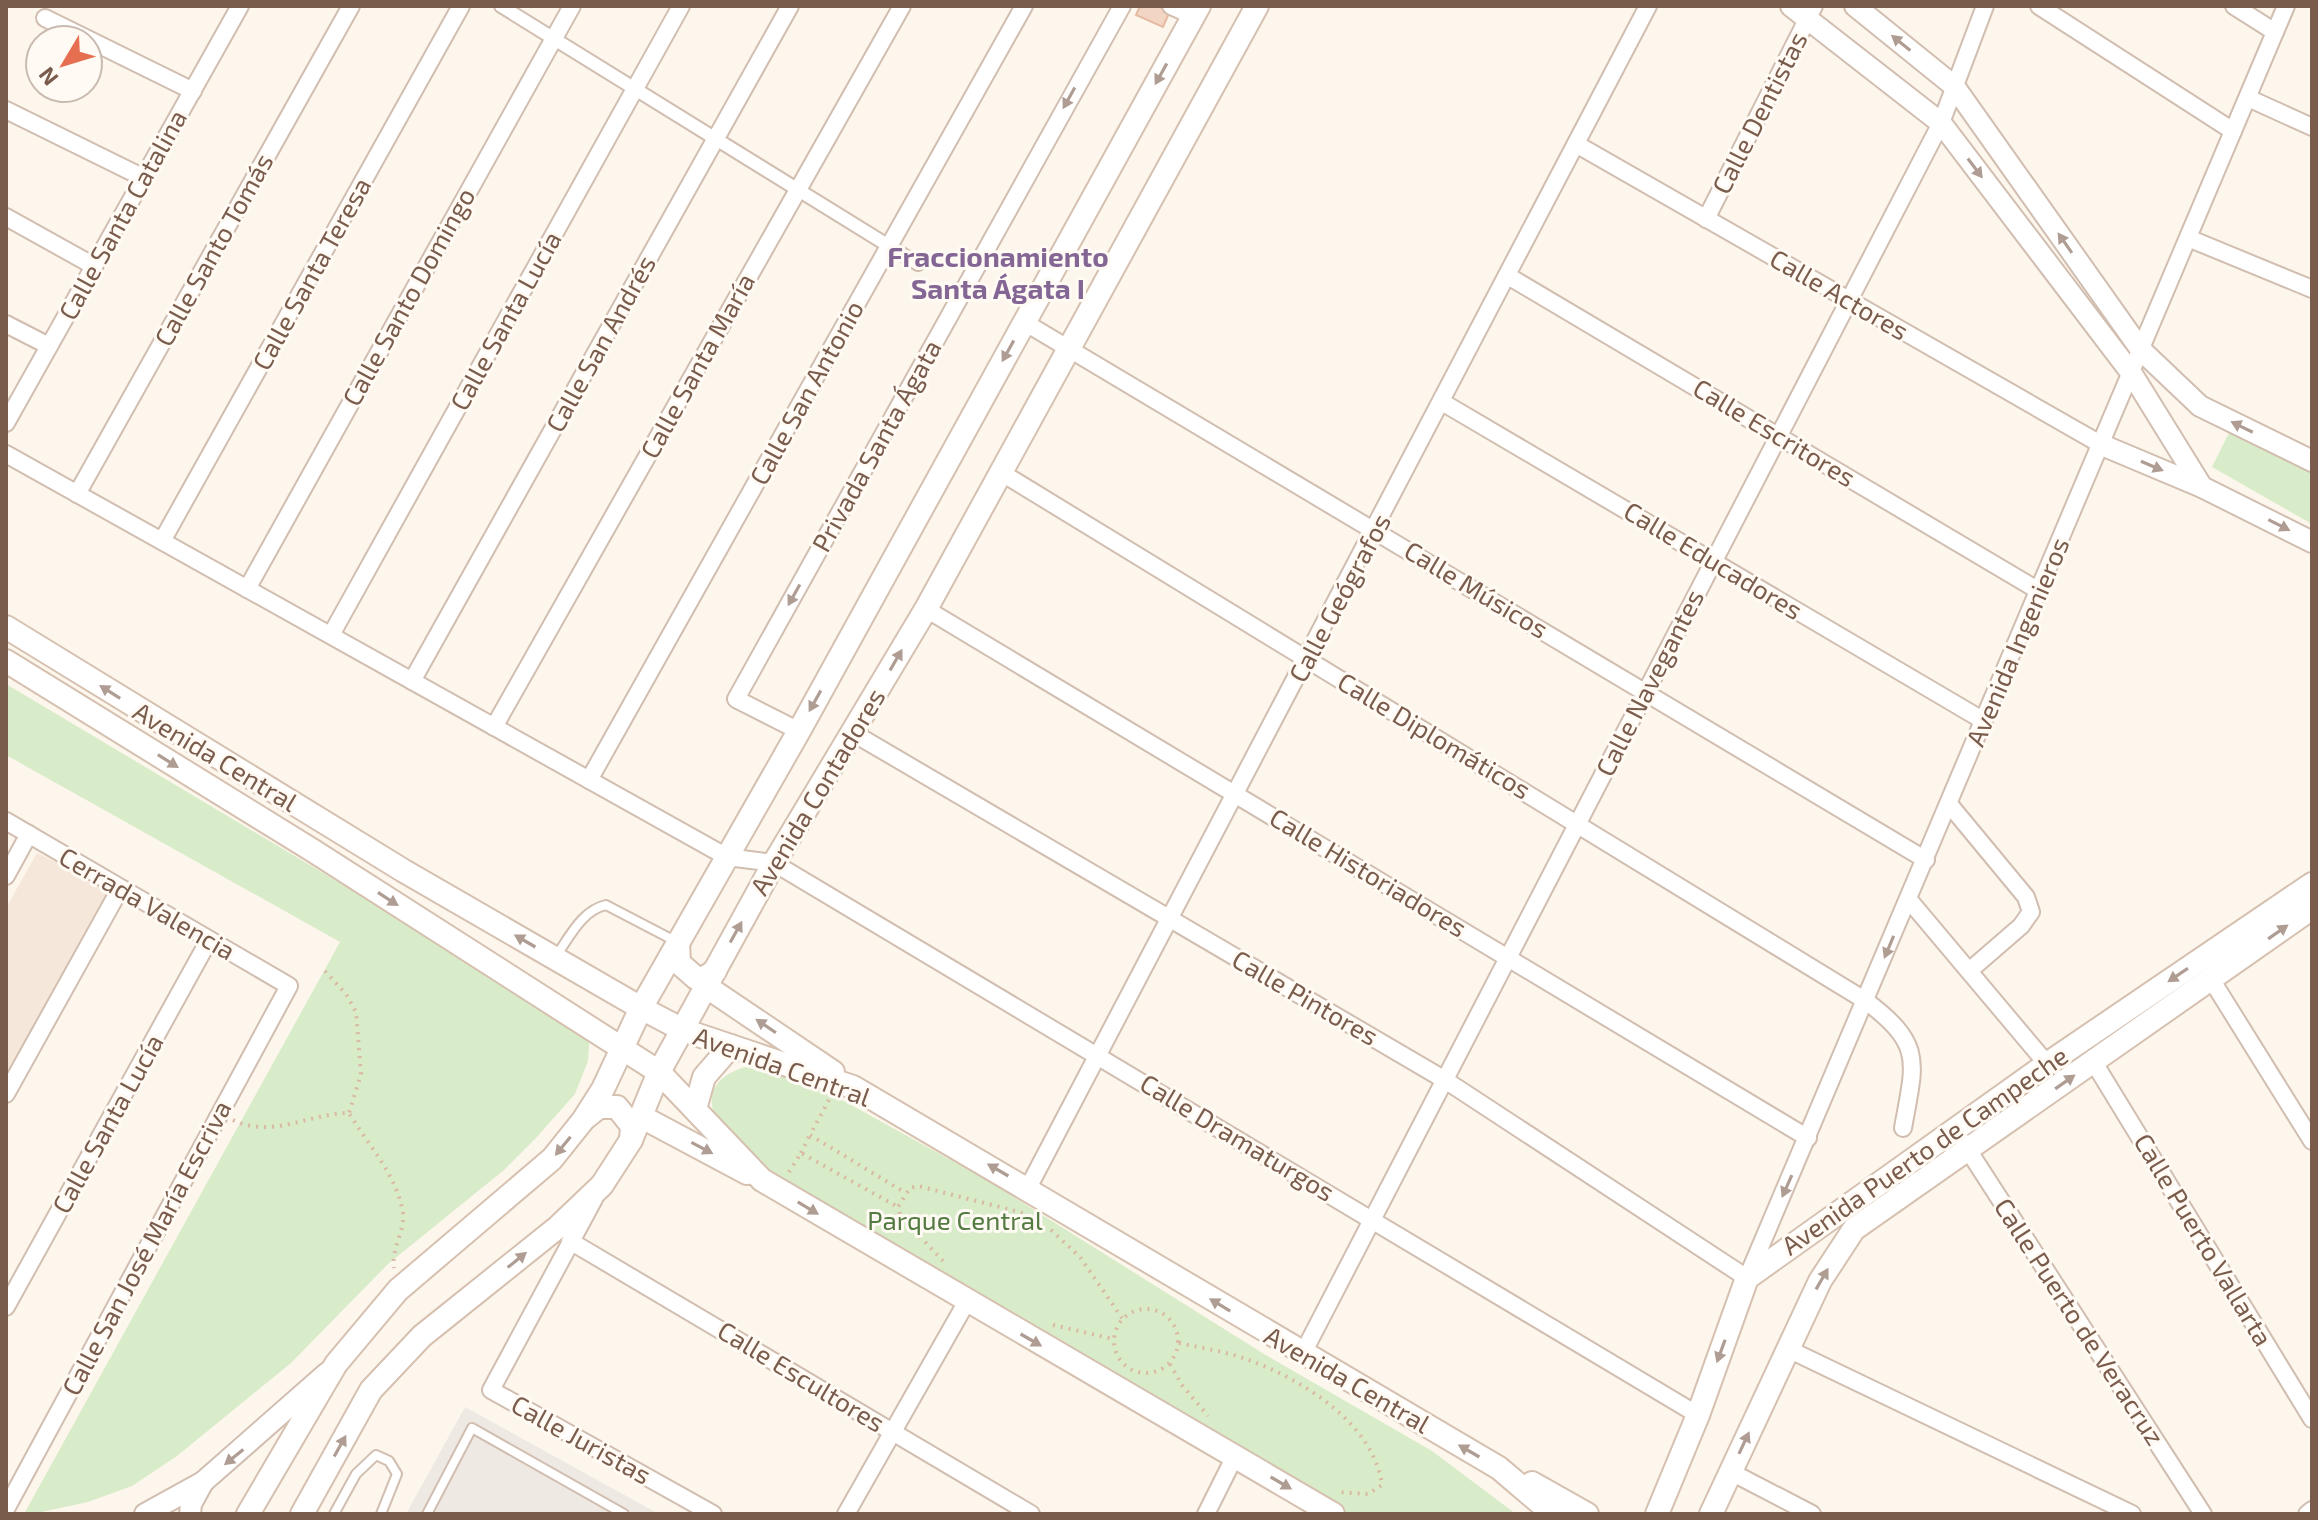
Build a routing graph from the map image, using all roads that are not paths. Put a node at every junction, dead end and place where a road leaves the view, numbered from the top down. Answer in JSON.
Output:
{"nodes":[{"id":1,"x":351,"y":6,"type":"edge"},
{"id":2,"x":461,"y":6,"type":"edge"},
{"id":3,"x":501,"y":6,"type":"edge"},
{"id":4,"x":572,"y":6,"type":"edge"},
{"id":5,"x":681,"y":6,"type":"edge"},
{"id":6,"x":790,"y":6,"type":"edge"},
{"id":7,"x":902,"y":6,"type":"edge"},
{"id":8,"x":1024,"y":6,"type":"edge"},
{"id":9,"x":1122,"y":6,"type":"edge"},
{"id":10,"x":1171,"y":6,"type":"edge"},
{"id":11,"x":1257,"y":6,"type":"edge"},
{"id":12,"x":1648,"y":6,"type":"edge"},
{"id":13,"x":1791,"y":6,"type":"edge"},
{"id":14,"x":1855,"y":6,"type":"edge"},
{"id":15,"x":1985,"y":6,"type":"edge"},
{"id":16,"x":2039,"y":6,"type":"edge"},
{"id":17,"x":2234,"y":6,"type":"edge"},
{"id":18,"x":2286,"y":6,"type":"edge"},
{"id":19,"x":233,"y":8,"type":"edge"},
{"id":20,"x":1196,"y":11,"type":"edge"},
{"id":21,"x":1811,"y":12,"type":"edge"},
{"id":22,"x":45,"y":18,"type":"dead end"},
{"id":23,"x":2275,"y":32,"type":"junction"},
{"id":24,"x":554,"y":38,"type":"junction"},
{"id":25,"x":1954,"y":86,"type":"junction"},
{"id":26,"x":635,"y":89,"type":"junction"},
{"id":27,"x":193,"y":91,"type":"junction"},
{"id":28,"x":2248,"y":98,"type":"junction"},
{"id":29,"x":6,"y":110,"type":"edge"},
{"id":30,"x":1941,"y":123,"type":"junction"},
{"id":31,"x":2312,"y":127,"type":"edge"},
{"id":32,"x":2233,"y":131,"type":"junction"},
{"id":33,"x":716,"y":139,"type":"junction"},
{"id":34,"x":1576,"y":144,"type":"junction"},
{"id":35,"x":144,"y":178,"type":"junction"},
{"id":36,"x":798,"y":189,"type":"junction"},
{"id":37,"x":6,"y":217,"type":"edge"},
{"id":38,"x":1706,"y":219,"type":"junction"},
{"id":39,"x":2188,"y":238,"type":"junction"},
{"id":40,"x":889,"y":246,"type":"junction"},
{"id":41,"x":918,"y":264,"type":"dead end"},
{"id":42,"x":94,"y":266,"type":"junction"},
{"id":43,"x":1508,"y":276,"type":"junction"},
{"id":44,"x":2312,"y":289,"type":"edge"},
{"id":45,"x":1849,"y":301,"type":"junction"},
{"id":46,"x":1024,"y":322,"type":"junction"},
{"id":47,"x":6,"y":324,"type":"edge"},
{"id":48,"x":49,"y":346,"type":"junction"},
{"id":49,"x":1071,"y":349,"type":"junction"},
{"id":50,"x":2141,"y":350,"type":"junction"},
{"id":51,"x":2132,"y":374,"type":"junction"},
{"id":52,"x":1442,"y":402,"type":"junction"},
{"id":53,"x":6,"y":423,"type":"edge"},
{"id":54,"x":1779,"y":436,"type":"junction"},
{"id":55,"x":2102,"y":445,"type":"junction"},
{"id":56,"x":6,"y":454,"type":"edge"},
{"id":57,"x":2312,"y":461,"type":"edge"},
{"id":58,"x":1002,"y":473,"type":"junction"},
{"id":59,"x":2202,"y":487,"type":"junction"},
{"id":60,"x":77,"y":494,"type":"junction"},
{"id":61,"x":1375,"y":530,"type":"junction"},
{"id":62,"x":162,"y":541,"type":"junction"},
{"id":63,"x":2312,"y":542,"type":"edge"},
{"id":64,"x":1714,"y":561,"type":"junction"},
{"id":65,"x":247,"y":589,"type":"junction"},
{"id":66,"x":2039,"y":591,"type":"junction"},
{"id":67,"x":926,"y":609,"type":"junction"},
{"id":68,"x":6,"y":627,"type":"edge"},
{"id":69,"x":331,"y":635,"type":"junction"},
{"id":70,"x":1308,"y":659,"type":"junction"},
{"id":71,"x":6,"y":661,"type":"edge"},
{"id":72,"x":412,"y":681,"type":"junction"},
{"id":73,"x":1646,"y":691,"type":"junction"},
{"id":74,"x":1984,"y":721,"type":"junction"},
{"id":75,"x":494,"y":727,"type":"junction"},
{"id":76,"x":799,"y":731,"type":"junction"},
{"id":77,"x":853,"y":733,"type":"junction"},
{"id":78,"x":589,"y":780,"type":"junction"},
{"id":79,"x":1237,"y":795,"type":"junction"},
{"id":80,"x":1949,"y":804,"type":"junction"},
{"id":81,"x":6,"y":821,"type":"edge"},
{"id":82,"x":1578,"y":823,"type":"junction"},
{"id":83,"x":29,"y":834,"type":"junction"},
{"id":84,"x":727,"y":857,"type":"junction"},
{"id":85,"x":1926,"y":860,"type":"junction"},
{"id":86,"x":774,"y":863,"type":"junction"},
{"id":87,"x":6,"y":876,"type":"edge"},
{"id":88,"x":2312,"y":884,"type":"edge"},
{"id":89,"x":120,"y":889,"type":"junction"},
{"id":90,"x":1909,"y":900,"type":"junction"},
{"id":91,"x":2312,"y":908,"type":"edge"},
{"id":92,"x":1172,"y":920,"type":"junction"},
{"id":93,"x":209,"y":940,"type":"junction"},
{"id":94,"x":678,"y":942,"type":"junction"},
{"id":95,"x":1509,"y":957,"type":"junction"},
{"id":96,"x":555,"y":958,"type":"junction"},
{"id":97,"x":1969,"y":971,"type":"junction"},
{"id":98,"x":711,"y":979,"type":"junction"},
{"id":99,"x":2211,"y":979,"type":"junction"},
{"id":100,"x":289,"y":986,"type":"joint"},
{"id":101,"x":1866,"y":1001,"type":"junction"},
{"id":102,"x":641,"y":1008,"type":"junction"},
{"id":103,"x":683,"y":1030,"type":"junction"},
{"id":104,"x":731,"y":1046,"type":"junction"},
{"id":105,"x":623,"y":1048,"type":"junction"},
{"id":106,"x":1099,"y":1056,"type":"junction"},
{"id":107,"x":2093,"y":1061,"type":"junction"},
{"id":108,"x":2047,"y":1064,"type":"junction"},
{"id":109,"x":659,"y":1072,"type":"junction"},
{"id":110,"x":1445,"y":1080,"type":"junction"},
{"id":111,"x":846,"y":1084,"type":"junction"},
{"id":112,"x":6,"y":1094,"type":"edge"},
{"id":113,"x":695,"y":1109,"type":"junction"},
{"id":114,"x":642,"y":1117,"type":"junction"},
{"id":115,"x":584,"y":1119,"type":"junction"},
{"id":116,"x":1903,"y":1128,"type":"dead end"},
{"id":117,"x":1954,"y":1129,"type":"junction"},
{"id":118,"x":1808,"y":1138,"type":"junction"},
{"id":119,"x":631,"y":1140,"type":"junction"},
{"id":120,"x":2312,"y":1141,"type":"edge"},
{"id":121,"x":1968,"y":1150,"type":"junction"},
{"id":122,"x":602,"y":1185,"type":"junction"},
{"id":123,"x":769,"y":1185,"type":"junction"},
{"id":124,"x":1028,"y":1188,"type":"junction"},
{"id":125,"x":1372,"y":1220,"type":"junction"},
{"id":126,"x":570,"y":1241,"type":"junction"},
{"id":127,"x":1747,"y":1278,"type":"junction"},
{"id":128,"x":966,"y":1303,"type":"junction"},
{"id":129,"x":6,"y":1307,"type":"edge"},
{"id":130,"x":1788,"y":1349,"type":"junction"},
{"id":131,"x":1302,"y":1355,"type":"junction"},
{"id":132,"x":333,"y":1368,"type":"junction"},
{"id":133,"x":1698,"y":1415,"type":"junction"},
{"id":134,"x":2312,"y":1419,"type":"edge"},
{"id":135,"x":893,"y":1431,"type":"junction"},
{"id":136,"x":1235,"y":1456,"type":"junction"},
{"id":137,"x":1499,"y":1468,"type":"junction"},
{"id":138,"x":1731,"y":1472,"type":"junction"},
{"id":139,"x":203,"y":1482,"type":"junction"},
{"id":140,"x":1334,"y":1503,"type":"edge"},
{"id":141,"x":6,"y":1509,"type":"edge"},
{"id":142,"x":2312,"y":1510,"type":"edge"},
{"id":143,"x":1551,"y":1513,"type":"edge"},
{"id":144,"x":145,"y":1514,"type":"edge"},
{"id":145,"x":190,"y":1514,"type":"edge"},
{"id":146,"x":248,"y":1514,"type":"edge"},
{"id":147,"x":302,"y":1514,"type":"edge"},
{"id":148,"x":334,"y":1514,"type":"edge"},
{"id":149,"x":381,"y":1514,"type":"edge"},
{"id":150,"x":427,"y":1514,"type":"edge"},
{"id":151,"x":624,"y":1514,"type":"edge"},
{"id":152,"x":713,"y":1514,"type":"edge"},
{"id":153,"x":846,"y":1514,"type":"edge"},
{"id":154,"x":1031,"y":1514,"type":"edge"},
{"id":155,"x":1206,"y":1514,"type":"edge"},
{"id":156,"x":1587,"y":1514,"type":"edge"},
{"id":157,"x":1657,"y":1514,"type":"edge"},
{"id":158,"x":1711,"y":1514,"type":"edge"},
{"id":159,"x":1812,"y":1514,"type":"edge"},
{"id":160,"x":2132,"y":1514,"type":"edge"},
{"id":161,"x":2203,"y":1514,"type":"edge"},
{"id":162,"x":2307,"y":1514,"type":"edge"}],
"edges":[{"from":1,"to":60,"type":"street","name":"Calle Santo Tomás"},
{"from":2,"to":62,"type":"street","name":"Calle Santa Teresa"},
{"from":3,"to":24,"type":"street"},
{"from":4,"to":24,"type":"street","name":"Calle Santo Domingo"},
{"from":5,"to":26,"type":"street","name":"Calle Santa Lucía"},
{"from":6,"to":33,"type":"street","name":"Calle San Andrés"},
{"from":7,"to":36,"type":"street","name":"Calle Santa María"},
{"from":8,"to":40,"type":"street","name":"Calle San Antonio"},
{"from":9,"to":76,"type":"street","name":"Privada Santa Ágata","one_way":true},
{"from":10,"to":20,"type":"street"},
{"from":11,"to":49,"type":"main road","name":"Avenida Contadores"},
{"from":12,"to":34,"type":"street","name":"Calle Geógrafos"},
{"from":13,"to":21,"type":"street"},
{"from":25,"to":14,"type":"street","one_way":true},
{"from":15,"to":25,"type":"street","name":"Calle Navegantes"},
{"from":16,"to":32,"type":"street"},
{"from":17,"to":23,"type":"street"},
{"from":18,"to":23,"type":"street","name":"Avenida Ingenieros"},
{"from":19,"to":27,"type":"street","name":"Calle Santa Catalina"},
{"from":20,"to":46,"type":"main road","name":"Avenida Contadores","one_way":true},
{"from":21,"to":30,"type":"street"},
{"from":21,"to":38,"type":"street","name":"Calle Dentistas"},
{"from":22,"to":27,"type":"street"},
{"from":23,"to":28,"type":"street","name":"Avenida Ingenieros"},
{"from":24,"to":26,"type":"street"},
{"from":24,"to":65,"type":"street","name":"Calle Santo Domingo"},
{"from":25,"to":30,"type":"street","name":"Calle Navegantes"},
{"from":50,"to":25,"type":"street","one_way":true},
{"from":26,"to":33,"type":"street"},
{"from":26,"to":69,"type":"street","name":"Calle Santa Lucía"},
{"from":27,"to":35,"type":"street","name":"Calle Santa Catalina"},
{"from":28,"to":31,"type":"street"},
{"from":28,"to":32,"type":"street","name":"Avenida Ingenieros"},
{"from":29,"to":35,"type":"street"},
{"from":30,"to":45,"type":"street","name":"Calle Navegantes"},
{"from":30,"to":51,"type":"street","one_way":true},
{"from":32,"to":39,"type":"street","name":"Avenida Ingenieros"},
{"from":33,"to":36,"type":"street"},
{"from":33,"to":72,"type":"street","name":"Calle San Andrés"},
{"from":34,"to":38,"type":"street","name":"Calle Actores"},
{"from":34,"to":43,"type":"street","name":"Calle Geógrafos"},
{"from":35,"to":42,"type":"street","name":"Calle Santa Catalina"},
{"from":36,"to":40,"type":"street"},
{"from":36,"to":75,"type":"street","name":"Calle Santa María"},
{"from":37,"to":42,"type":"street"},
{"from":38,"to":45,"type":"street","name":"Calle Actores"},
{"from":39,"to":44,"type":"street"},
{"from":39,"to":50,"type":"street","name":"Avenida Ingenieros"},
{"from":40,"to":41,"type":"street"},
{"from":40,"to":78,"type":"street","name":"Calle San Antonio"},
{"from":42,"to":48,"type":"street","name":"Calle Santa Catalina"},
{"from":43,"to":52,"type":"street","name":"Calle Geógrafos"},
{"from":43,"to":54,"type":"street","name":"Calle Escritores"},
{"from":45,"to":54,"type":"street","name":"Calle Navegantes"},
{"from":45,"to":55,"type":"street","name":"Calle Actores"},
{"from":46,"to":49,"type":"street","name":"Calle Músicos"},
{"from":46,"to":76,"type":"main road","name":"Avenida Contadores","one_way":true},
{"from":47,"to":48,"type":"street"},
{"from":48,"to":53,"type":"street","name":"Calle Santa Catalina"},
{"from":49,"to":58,"type":"main road","name":"Avenida Contadores"},
{"from":49,"to":61,"type":"street","name":"Calle Músicos"},
{"from":50,"to":51,"type":"street","name":"Avenida Ingenieros"},
{"from":57,"to":50,"type":"street","one_way":true},
{"from":51,"to":55,"type":"street","name":"Avenida Ingenieros"},
{"from":51,"to":59,"type":"street"},
{"from":52,"to":61,"type":"street","name":"Calle Geógrafos"},
{"from":52,"to":64,"type":"street","name":"Calle Educadores"},
{"from":54,"to":64,"type":"street","name":"Calle Navegantes"},
{"from":54,"to":66,"type":"street","name":"Calle Escritores"},
{"from":55,"to":59,"type":"street","one_way":true},
{"from":55,"to":66,"type":"street","name":"Avenida Ingenieros"},
{"from":56,"to":60,"type":"street"},
{"from":58,"to":67,"type":"main road","name":"Avenida Contadores"},
{"from":58,"to":70,"type":"street","name":"Calle Diplomáticos"},
{"from":59,"to":63,"type":"street","one_way":true},
{"from":60,"to":62,"type":"street"},
{"from":61,"to":70,"type":"street","name":"Calle Geógrafos"},
{"from":61,"to":73,"type":"street","name":"Calle Músicos"},
{"from":62,"to":65,"type":"street"},
{"from":64,"to":73,"type":"street","name":"Calle Navegantes"},
{"from":64,"to":74,"type":"street","name":"Calle Educadores"},
{"from":65,"to":69,"type":"street"},
{"from":66,"to":74,"type":"street","name":"Avenida Ingenieros"},
{"from":77,"to":67,"type":"main road","name":"Avenida Contadores","one_way":true},
{"from":67,"to":79,"type":"street","name":"Calle Historiadores"},
{"from":96,"to":68,"type":"main road","name":"Avenida Central","one_way":true},
{"from":69,"to":72,"type":"street"},
{"from":70,"to":79,"type":"street","name":"Calle Geógrafos"},
{"from":70,"to":82,"type":"street","name":"Calle Diplomáticos"},
{"from":71,"to":105,"type":"main road","name":"Avenida Central","one_way":true},
{"from":72,"to":75,"type":"street"},
{"from":73,"to":82,"type":"street","name":"Calle Navegantes"},
{"from":73,"to":85,"type":"street","name":"Calle Músicos"},
{"from":74,"to":80,"type":"street","name":"Avenida Ingenieros"},
{"from":75,"to":78,"type":"street"},
{"from":76,"to":84,"type":"main road","name":"Avenida Contadores"},
{"from":77,"to":86,"type":"main road","name":"Avenida Contadores"},
{"from":77,"to":92,"type":"street","name":"Calle Pintores"},
{"from":78,"to":84,"type":"street"},
{"from":79,"to":92,"type":"street","name":"Calle Geógrafos"},
{"from":79,"to":95,"type":"street","name":"Calle Historiadores"},
{"from":80,"to":85,"type":"street","name":"Avenida Ingenieros"},
{"from":80,"to":97,"type":"street"},
{"from":81,"to":83,"type":"street","name":"Cerrada Valencia"},
{"from":82,"to":95,"type":"street","name":"Calle Navegantes"},
{"from":82,"to":101,"type":"street","name":"Calle Diplomáticos"},
{"from":83,"to":87,"type":"street"},
{"from":83,"to":89,"type":"street","name":"Cerrada Valencia"},
{"from":84,"to":86,"type":"street"},
{"from":84,"to":94,"type":"main road","name":"Avenida Contadores"},
{"from":85,"to":90,"type":"street","name":"Avenida Ingenieros"},
{"from":98,"to":86,"type":"main road","name":"Avenida Contadores","one_way":true},
{"from":86,"to":106,"type":"street","name":"Calle Dramaturgos"},
{"from":88,"to":108,"type":"main road","name":"Avenida Puerto de Campeche","one_way":true},
{"from":89,"to":93,"type":"street","name":"Cerrada Valencia"},
{"from":89,"to":112,"type":"street"},
{"from":90,"to":97,"type":"street"},
{"from":90,"to":101,"type":"street","name":"Avenida Ingenieros","one_way":true},
{"from":99,"to":91,"type":"main road","name":"Avenida Puerto de Campeche","one_way":true},
{"from":92,"to":106,"type":"street","name":"Calle Geógrafos"},
{"from":92,"to":110,"type":"street","name":"Calle Pintores"},
{"from":93,"to":100,"type":"street","name":"Cerrada Valencia"},
{"from":93,"to":129,"type":"street","name":"Calle Santa Lucía"},
{"from":94,"to":96,"type":"lane"},
{"from":94,"to":98,"type":"main road"},
{"from":94,"to":102,"type":"main road","name":"Avenida Contadores"},
{"from":95,"to":110,"type":"street","name":"Calle Navegantes"},
{"from":95,"to":118,"type":"street","name":"Calle Historiadores"},
{"from":96,"to":102,"type":"main road","name":"Avenida Central"},
{"from":97,"to":108,"type":"street"},
{"from":98,"to":103,"type":"main road","name":"Avenida Contadores"},
{"from":111,"to":98,"type":"main road","one_way":true},
{"from":99,"to":107,"type":"main road","name":"Avenida Puerto de Campeche"},
{"from":99,"to":120,"type":"street"},
{"from":100,"to":141,"type":"street","name":"Calle San José María Escriva"},
{"from":101,"to":116,"type":"street","name":"Calle Diplomáticos"},
{"from":101,"to":118,"type":"street","name":"Avenida Ingenieros"},
{"from":102,"to":103,"type":"main road","name":"Avenida Central"},
{"from":102,"to":105,"type":"main road","name":"Avenida Contadores"},
{"from":103,"to":104,"type":"main road","name":"Avenida Central"},
{"from":103,"to":109,"type":"main road","name":"Avenida Contadores"},
{"from":104,"to":111,"type":"main road","name":"Avenida Central"},
{"from":104,"to":113,"type":"main road"},
{"from":105,"to":109,"type":"main road","name":"Avenida Central"},
{"from":105,"to":115,"type":"main road","name":"Avenida Contadores"},
{"from":106,"to":124,"type":"street","name":"Calle Geógrafos"},
{"from":106,"to":125,"type":"street","name":"Calle Dramaturgos"},
{"from":121,"to":107,"type":"main road","name":"Avenida Puerto de Campeche","one_way":true},
{"from":107,"to":134,"type":"street","name":"Calle Puerto Vallarta"},
{"from":108,"to":117,"type":"main road","name":"Avenida Puerto de Campeche"},
{"from":109,"to":113,"type":"main road","name":"Avenida Central"},
{"from":109,"to":114,"type":"main road","name":"Avenida Contadores"},
{"from":110,"to":125,"type":"street","name":"Calle Navegantes"},
{"from":110,"to":127,"type":"street","name":"Calle Pintores"},
{"from":124,"to":111,"type":"main road","name":"Avenida Central","one_way":true},
{"from":113,"to":123,"type":"main road","name":"Avenida Central"},
{"from":114,"to":119,"type":"main road","name":"Avenida Contadores"},
{"from":114,"to":123,"type":"main road","one_way":true},
{"from":115,"to":119,"type":"main road"},
{"from":115,"to":132,"type":"main road","name":"Avenida Contadores","one_way":true},
{"from":117,"to":121,"type":"street","name":"Calle Puerto de Veracruz"},
{"from":117,"to":127,"type":"main road","name":"Avenida Puerto de Campeche"},
{"from":118,"to":127,"type":"street","name":"Avenida Ingenieros","one_way":true},
{"from":119,"to":122,"type":"main road","name":"Avenida Contadores"},
{"from":130,"to":121,"type":"main road","name":"Avenida Puerto de Campeche","one_way":true},
{"from":121,"to":161,"type":"street","name":"Calle Puerto de Veracruz"},
{"from":122,"to":126,"type":"street"},
{"from":147,"to":122,"type":"main road","name":"Avenida Contadores","one_way":true},
{"from":123,"to":128,"type":"main road","name":"Avenida Central","one_way":true},
{"from":131,"to":124,"type":"main road","name":"Avenida Central","one_way":true},
{"from":125,"to":131,"type":"street","name":"Calle Navegantes"},
{"from":125,"to":133,"type":"street","name":"Calle Dramaturgos"},
{"from":126,"to":135,"type":"street","name":"Calle Escultores"},
{"from":126,"to":152,"type":"street","name":"Calle Juristas"},
{"from":127,"to":133,"type":"main road","one_way":true},
{"from":128,"to":135,"type":"street"},
{"from":128,"to":136,"type":"main road","name":"Avenida Central","one_way":true},
{"from":138,"to":130,"type":"main road","name":"Avenida Puerto de Campeche","one_way":true},
{"from":130,"to":160,"type":"street"},
{"from":137,"to":131,"type":"main road","name":"Avenida Central","one_way":true},
{"from":132,"to":139,"type":"street","one_way":true},
{"from":132,"to":146,"type":"main road","name":"Avenida Contadores"},
{"from":133,"to":157,"type":"main road"},
{"from":135,"to":153,"type":"street"},
{"from":135,"to":154,"type":"street","name":"Calle Escultores"},
{"from":136,"to":140,"type":"main road","name":"Avenida Central","one_way":true},
{"from":136,"to":155,"type":"street"},
{"from":137,"to":143,"type":"main road","name":"Avenida Central"},
{"from":137,"to":156,"type":"main road"},
{"from":138,"to":158,"type":"main road","name":"Avenida Puerto de Campeche"},
{"from":138,"to":159,"type":"street"},
{"from":139,"to":144,"type":"street"},
{"from":139,"to":145,"type":"street"},
{"from":142,"to":162,"type":"street"},
{"from":148,"to":149,"type":"lane"},
{"from":150,"to":151,"type":"lane"}]}
